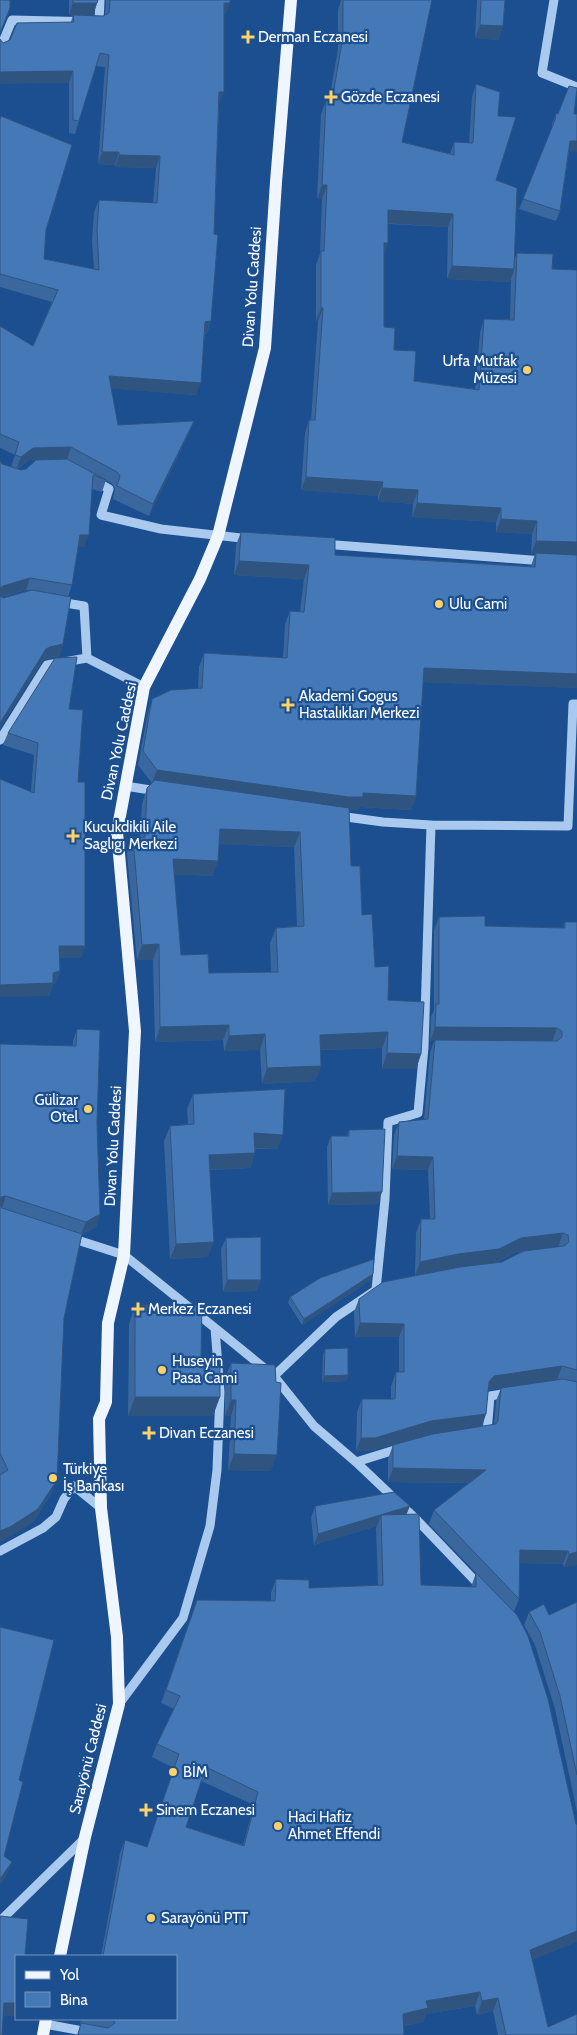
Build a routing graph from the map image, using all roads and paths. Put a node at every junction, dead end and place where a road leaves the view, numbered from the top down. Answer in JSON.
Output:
{"nodes":[{"id":1,"x":100,"y":0,"type":"edge"},
{"id":2,"x":291,"y":0,"type":"edge"},
{"id":3,"x":554,"y":0,"type":"edge"},
{"id":4,"x":0,"y":49,"type":"edge"},
{"id":5,"x":577,"y":87,"type":"edge"},
{"id":6,"x":86,"y":477,"type":"edge"},
{"id":7,"x":218,"y":536,"type":"junction"},
{"id":8,"x":258,"y":539,"type":"edge"},
{"id":9,"x":317,"y":544,"type":"edge"},
{"id":10,"x":550,"y":561,"type":"edge"},
{"id":11,"x":46,"y":599,"type":"edge"},
{"id":12,"x":87,"y":658,"type":"junction"},
{"id":13,"x":144,"y":687,"type":"junction"},
{"id":14,"x":577,"y":704,"type":"edge"},
{"id":15,"x":0,"y":740,"type":"edge"},
{"id":16,"x":125,"y":786,"type":"junction"},
{"id":17,"x":164,"y":792,"type":"edge"},
{"id":18,"x":326,"y":814,"type":"edge"},
{"id":19,"x":431,"y":825,"type":"junction"},
{"id":20,"x":62,"y":1235,"type":"edge"},
{"id":21,"x":124,"y":1255,"type":"junction"},
{"id":22,"x":388,"y":1287,"type":"edge"},
{"id":23,"x":376,"y":1290,"type":"junction"},
{"id":24,"x":215,"y":1328,"type":"junction"},
{"id":25,"x":274,"y":1376,"type":"junction"},
{"id":26,"x":519,"y":1392,"type":"edge"},
{"id":27,"x":470,"y":1435,"type":"edge"},
{"id":28,"x":409,"y":1446,"type":"edge"},
{"id":29,"x":356,"y":1462,"type":"junction"},
{"id":30,"x":101,"y":1508,"type":"junction"},
{"id":31,"x":0,"y":1551,"type":"edge"},
{"id":32,"x":490,"y":1596,"type":"edge"},
{"id":33,"x":119,"y":1704,"type":"junction"},
{"id":34,"x":85,"y":1838,"type":"junction"},
{"id":35,"x":0,"y":1921,"type":"edge"},
{"id":36,"x":60,"y":1955,"type":"edge"},
{"id":37,"x":45,"y":2026,"type":"edge"},
{"id":38,"x":104,"y":2035,"type":"edge"}],
"edges":[{"from":1,"to":4,"type":"street"},
{"from":2,"to":7,"type":"main road","name":"Divan Yolu Caddesi"},
{"from":3,"to":5,"type":"street"},
{"from":6,"to":7,"type":"street"},
{"from":7,"to":8,"type":"street"},
{"from":7,"to":13,"type":"main road","name":"Divan Yolu Caddesi"},
{"from":9,"to":10,"type":"street"},
{"from":11,"to":12,"type":"street"},
{"from":12,"to":13,"type":"street"},
{"from":12,"to":15,"type":"street"},
{"from":13,"to":16,"type":"main road","name":"Divan Yolu Caddesi"},
{"from":14,"to":19,"type":"street"},
{"from":16,"to":17,"type":"street"},
{"from":16,"to":21,"type":"main road","name":"Divan Yolu Caddesi"},
{"from":18,"to":19,"type":"street"},
{"from":19,"to":23,"type":"street"},
{"from":20,"to":21,"type":"street"},
{"from":21,"to":24,"type":"street"},
{"from":21,"to":30,"type":"main road","name":"Divan Yolu Caddesi"},
{"from":22,"to":23,"type":"street"},
{"from":23,"to":25,"type":"street"},
{"from":24,"to":25,"type":"street"},
{"from":24,"to":33,"type":"street"},
{"from":25,"to":29,"type":"street"},
{"from":26,"to":27,"type":"street"},
{"from":28,"to":29,"type":"street"},
{"from":29,"to":32,"type":"street"},
{"from":30,"to":31,"type":"street"},
{"from":30,"to":33,"type":"main road","name":"Sarayönü Caddesi"},
{"from":33,"to":34,"type":"main road","name":"Sarayönü Caddesi"},
{"from":34,"to":35,"type":"street"},
{"from":34,"to":36,"type":"main road","name":"Sarayönü Caddesi"},
{"from":37,"to":38,"type":"street"}]}
